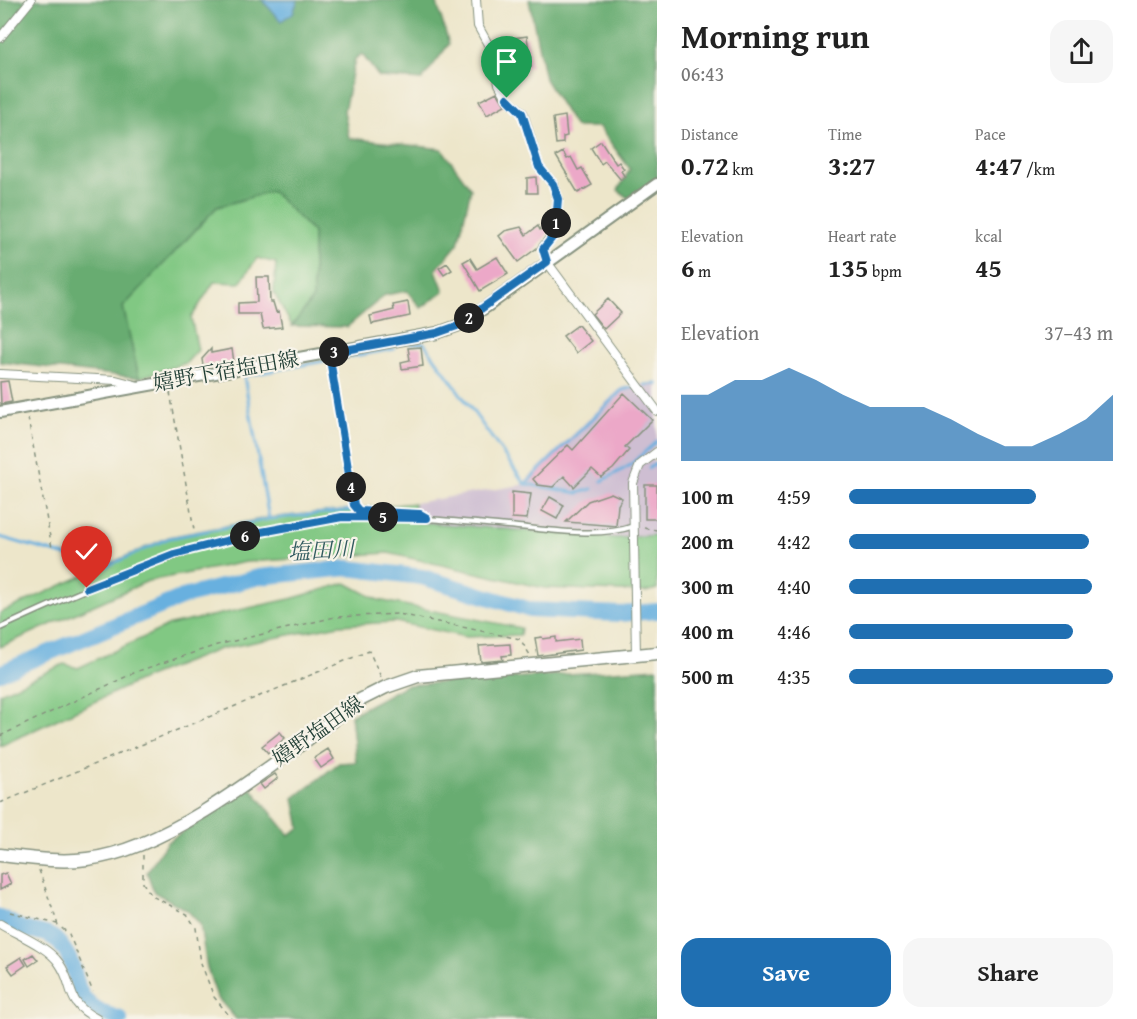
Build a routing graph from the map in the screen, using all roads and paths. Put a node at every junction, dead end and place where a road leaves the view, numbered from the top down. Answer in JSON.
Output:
{"nodes":[{"id":1,"x":31,"y":0,"type":"edge"},
{"id":2,"x":476,"y":0,"type":"edge"},
{"id":3,"x":0,"y":38,"type":"edge"},
{"id":4,"x":657,"y":184,"type":"edge"},
{"id":5,"x":547,"y":262,"type":"junction"},
{"id":6,"x":329,"y":353,"type":"junction"},
{"id":7,"x":0,"y":374,"type":"edge"},
{"id":8,"x":168,"y":382,"type":"junction"},
{"id":9,"x":141,"y":386,"type":"junction"},
{"id":10,"x":26,"y":408,"type":"junction"},
{"id":11,"x":657,"y":411,"type":"edge"},
{"id":12,"x":0,"y":412,"type":"edge"},
{"id":13,"x":657,"y":452,"type":"edge"},
{"id":14,"x":359,"y":511,"type":"dead end"},
{"id":15,"x":634,"y":529,"type":"junction"},
{"id":16,"x":194,"y":530,"type":"dead end"},
{"id":17,"x":657,"y":530,"type":"edge"},
{"id":18,"x":52,"y":548,"type":"dead end"},
{"id":19,"x":0,"y":628,"type":"edge"},
{"id":20,"x":657,"y":653,"type":"edge"},
{"id":21,"x":636,"y":654,"type":"junction"},
{"id":22,"x":537,"y":666,"type":"junction"},
{"id":23,"x":386,"y":687,"type":"junction"},
{"id":24,"x":0,"y":736,"type":"edge"},
{"id":25,"x":0,"y":802,"type":"edge"},
{"id":26,"x":142,"y":846,"type":"junction"},
{"id":27,"x":0,"y":855,"type":"edge"},
{"id":28,"x":34,"y":858,"type":"junction"},
{"id":29,"x":10,"y":912,"type":"dead end"},
{"id":30,"x":0,"y":924,"type":"edge"},
{"id":31,"x":58,"y":925,"type":"junction"},
{"id":32,"x":93,"y":992,"type":"dead end"},
{"id":33,"x":97,"y":1019,"type":"edge"},
{"id":34,"x":231,"y":1019,"type":"edge"}],
"edges":[{"from":1,"to":3,"type":"street"},
{"from":2,"to":5,"type":"street"},
{"from":4,"to":5,"type":"main road","name":"嬉野下宿塩田線"},
{"from":5,"to":6,"type":"main road","name":"嬉野下宿塩田線"},
{"from":5,"to":11,"type":"street"},
{"from":6,"to":8,"type":"main road","name":"嬉野下宿塩田線"},
{"from":6,"to":14,"type":"path"},
{"from":7,"to":9,"type":"street"},
{"from":8,"to":9,"type":"main road","name":"嬉野下宿塩田線"},
{"from":8,"to":16,"type":"path"},
{"from":9,"to":10,"type":"main road","name":"嬉野下宿塩田線"},
{"from":10,"to":12,"type":"main road","name":"嬉野下宿塩田線"},
{"from":10,"to":18,"type":"path"},
{"from":13,"to":15,"type":"street"},
{"from":15,"to":17,"type":"path"},
{"from":15,"to":19,"type":"lane"},
{"from":15,"to":21,"type":"street"},
{"from":20,"to":21,"type":"main road","name":"嬉野塩田線"},
{"from":21,"to":22,"type":"main road","name":"嬉野塩田線"},
{"from":22,"to":23,"type":"main road","name":"嬉野塩田線"},
{"from":22,"to":24,"type":"path"},
{"from":23,"to":25,"type":"path"},
{"from":23,"to":26,"type":"main road","name":"嬉野塩田線"},
{"from":26,"to":28,"type":"main road","name":"嬉野塩田線"},
{"from":26,"to":34,"type":"path"},
{"from":27,"to":28,"type":"main road","name":"嬉野塩田線"},
{"from":28,"to":31,"type":"path"},
{"from":29,"to":31,"type":"path"},
{"from":30,"to":33,"type":"street"},
{"from":31,"to":32,"type":"path"}]}
